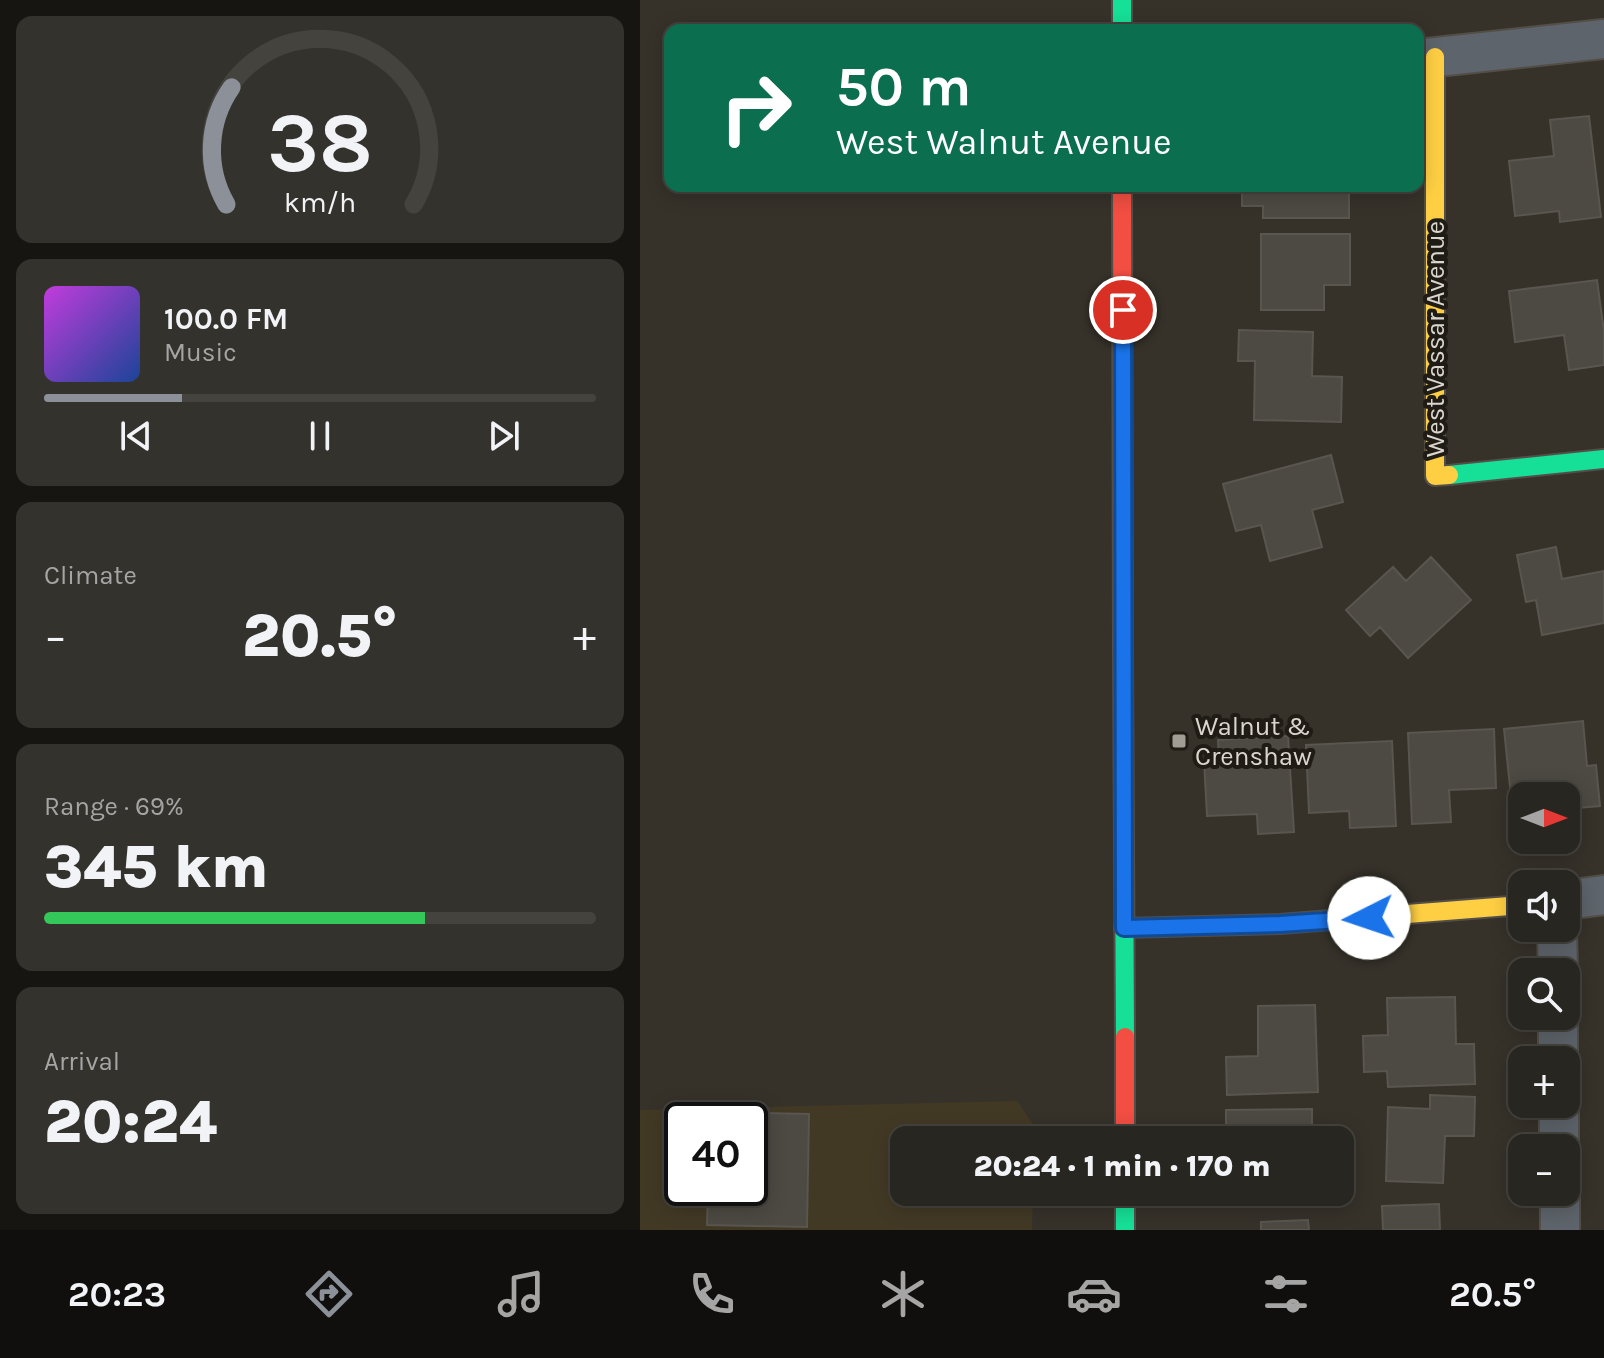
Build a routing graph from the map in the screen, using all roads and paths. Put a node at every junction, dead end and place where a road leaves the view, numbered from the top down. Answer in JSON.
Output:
{"nodes":[{"id":1,"x":1122,"y":0,"type":"edge"},
{"id":2,"x":1122,"y":24,"type":"edge"},
{"id":3,"x":1604,"y":39,"type":"edge"},
{"id":4,"x":1426,"y":58,"type":"edge"},
{"id":5,"x":1122,"y":192,"type":"edge"},
{"id":6,"x":1604,"y":459,"type":"edge"},
{"id":7,"x":1604,"y":895,"type":"edge"},
{"id":8,"x":1580,"y":898,"type":"edge"},
{"id":9,"x":1508,"y":906,"type":"edge"},
{"id":10,"x":1124,"y":928,"type":"junction"},
{"id":11,"x":1125,"y":1126,"type":"edge"},
{"id":12,"x":1125,"y":1206,"type":"edge"},
{"id":13,"x":1560,"y":1206,"type":"edge"},
{"id":14,"x":1125,"y":1230,"type":"edge"},
{"id":15,"x":1560,"y":1230,"type":"edge"}],
"edges":[{"from":1,"to":2,"type":"main road"},
{"from":3,"to":4,"type":"street"},
{"from":4,"to":6,"type":"main road","name":"West Vassar Avenue"},
{"from":5,"to":10,"type":"main road"},
{"from":7,"to":8,"type":"street"},
{"from":9,"to":10,"type":"main road"},
{"from":10,"to":11,"type":"main road"},
{"from":12,"to":14,"type":"main road"},
{"from":13,"to":15,"type":"street"}]}
